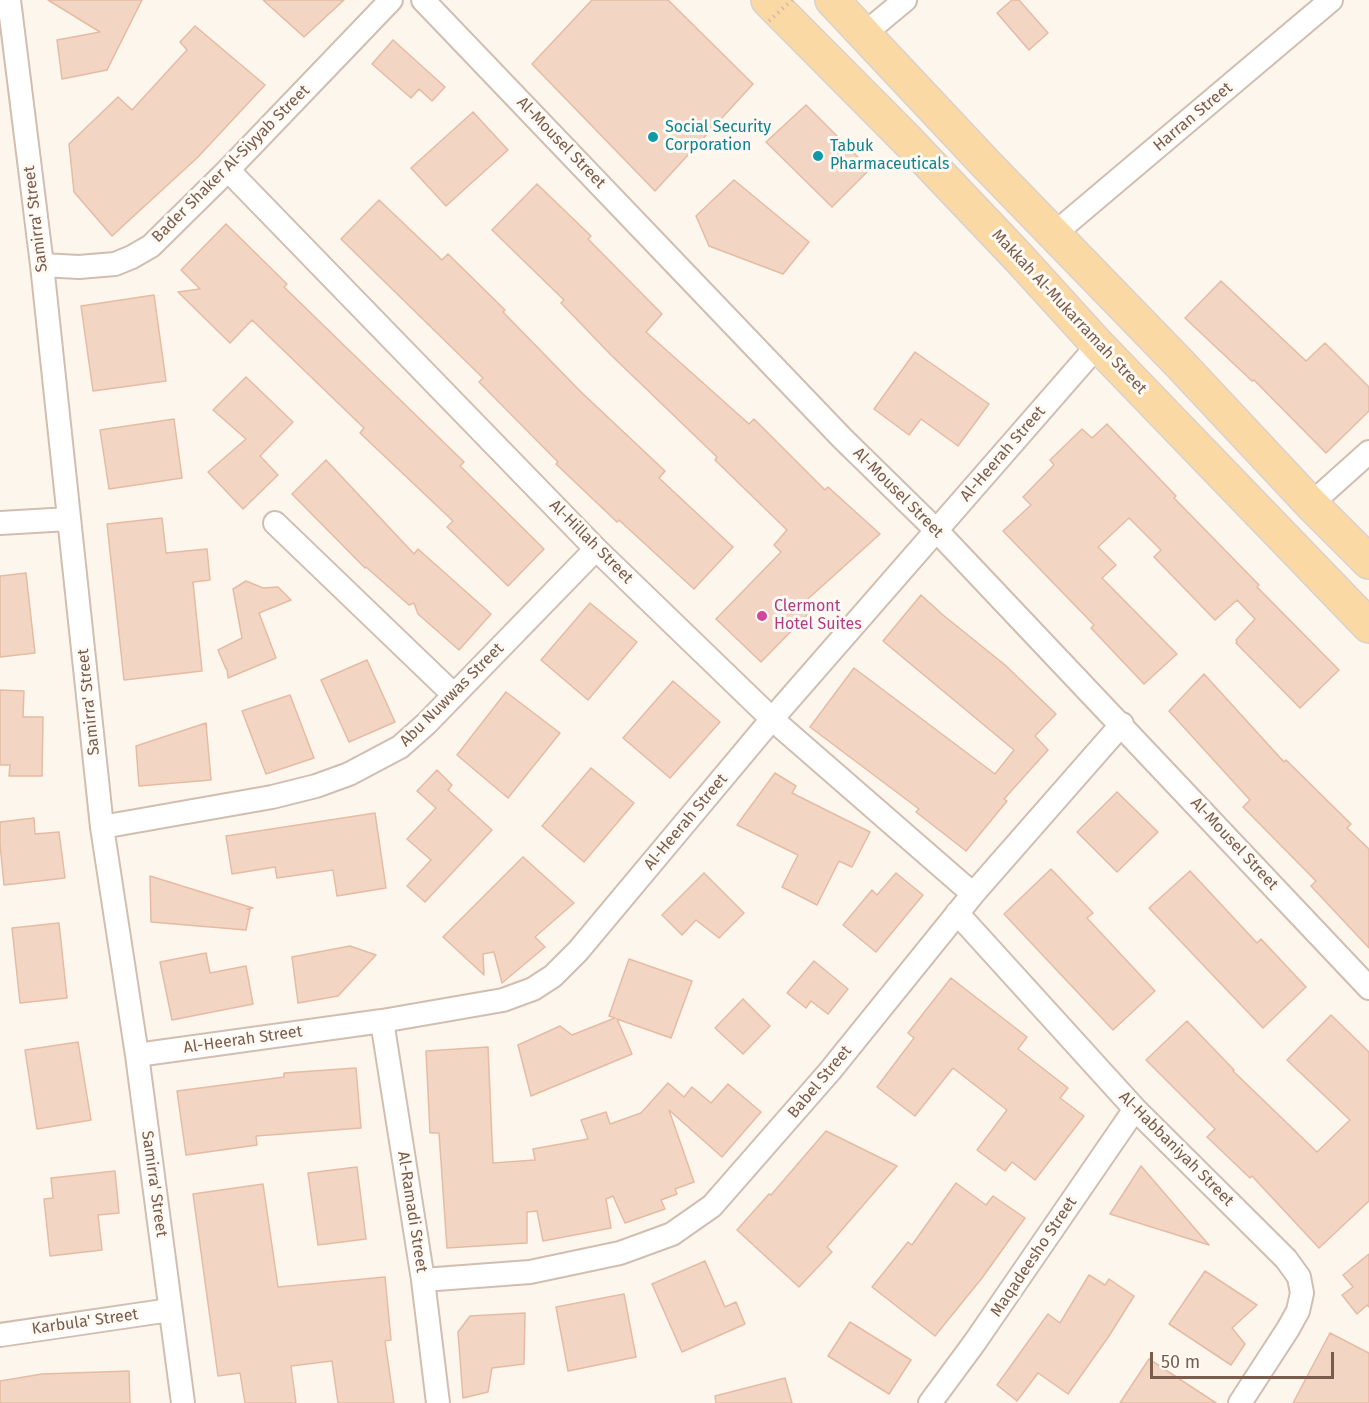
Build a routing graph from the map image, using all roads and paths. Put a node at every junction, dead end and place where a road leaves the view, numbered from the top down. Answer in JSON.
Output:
{"nodes":[{"id":1,"x":9,"y":0,"type":"edge"},
{"id":2,"x":391,"y":0,"type":"edge"},
{"id":3,"x":423,"y":0,"type":"edge"},
{"id":4,"x":792,"y":0,"type":"edge"},
{"id":5,"x":832,"y":0,"type":"edge"},
{"id":6,"x":905,"y":0,"type":"edge"},
{"id":7,"x":1331,"y":0,"type":"edge"},
{"id":8,"x":768,"y":11,"type":"edge"},
{"id":9,"x":864,"y":34,"type":"junction"},
{"id":10,"x":228,"y":170,"type":"junction"},
{"id":11,"x":1054,"y":234,"type":"junction"},
{"id":12,"x":42,"y":265,"type":"junction"},
{"id":13,"x":1098,"y":345,"type":"junction"},
{"id":14,"x":1369,"y":452,"type":"edge"},
{"id":15,"x":1311,"y":504,"type":"junction"},
{"id":16,"x":69,"y":519,"type":"junction"},
{"id":17,"x":0,"y":523,"type":"edge"},
{"id":18,"x":275,"y":523,"type":"dead end"},
{"id":19,"x":937,"y":531,"type":"junction"},
{"id":20,"x":596,"y":549,"type":"junction"},
{"id":21,"x":1369,"y":562,"type":"edge"},
{"id":22,"x":1369,"y":626,"type":"edge"},
{"id":23,"x":454,"y":695,"type":"junction"},
{"id":24,"x":772,"y":719,"type":"junction"},
{"id":25,"x":1122,"y":724,"type":"junction"},
{"id":26,"x":102,"y":827,"type":"junction"},
{"id":27,"x":973,"y":894,"type":"junction"},
{"id":28,"x":957,"y":913,"type":"junction"},
{"id":29,"x":1369,"y":988,"type":"edge"},
{"id":30,"x":382,"y":1021,"type":"junction"},
{"id":31,"x":137,"y":1055,"type":"junction"},
{"id":32,"x":1135,"y":1109,"type":"junction"},
{"id":33,"x":423,"y":1280,"type":"junction"},
{"id":34,"x":170,"y":1310,"type":"junction"},
{"id":35,"x":0,"y":1335,"type":"edge"},
{"id":36,"x":183,"y":1403,"type":"edge"},
{"id":37,"x":438,"y":1403,"type":"edge"},
{"id":38,"x":930,"y":1403,"type":"edge"},
{"id":39,"x":1240,"y":1403,"type":"edge"}],
"edges":[{"from":1,"to":12,"type":"street","name":"Samirra' Street"},
{"from":2,"to":10,"type":"street","name":"Bader Shaker Al-Siyyab Street"},
{"from":3,"to":19,"type":"street","name":"Al-Mousel Street"},
{"from":4,"to":8,"type":"path","bridge":true},
{"from":5,"to":9,"type":"main road"},
{"from":6,"to":9,"type":"street"},
{"from":7,"to":11,"type":"street","name":"Harran Street"},
{"from":8,"to":13,"type":"main road","name":"Makkah Al-Mukarramah Street"},
{"from":9,"to":11,"type":"main road"},
{"from":10,"to":12,"type":"street","name":"Bader Shaker Al-Siyyab Street"},
{"from":10,"to":20,"type":"street","name":"Al-Hillah Street"},
{"from":11,"to":15,"type":"main road"},
{"from":12,"to":16,"type":"street","name":"Samirra' Street"},
{"from":13,"to":19,"type":"street","name":"Al-Heerah Street"},
{"from":13,"to":22,"type":"main road","name":"Makkah Al-Mukarramah Street"},
{"from":14,"to":15,"type":"street"},
{"from":15,"to":21,"type":"main road"},
{"from":16,"to":17,"type":"street"},
{"from":16,"to":26,"type":"street","name":"Samirra' Street"},
{"from":18,"to":23,"type":"street"},
{"from":19,"to":24,"type":"street","name":"Al-Heerah Street"},
{"from":19,"to":25,"type":"street","name":"Al-Mousel Street"},
{"from":20,"to":23,"type":"street","name":"Abu Nuwwas Street"},
{"from":20,"to":24,"type":"street","name":"Al-Hillah Street"},
{"from":23,"to":26,"type":"street","name":"Abu Nuwwas Street"},
{"from":24,"to":27,"type":"street","name":"Al-Hillah Street"},
{"from":24,"to":30,"type":"street","name":"Al-Heerah Street"},
{"from":25,"to":27,"type":"street","name":"Babel Street"},
{"from":25,"to":29,"type":"street","name":"Al-Mousel Street"},
{"from":26,"to":31,"type":"street","name":"Samirra' Street"},
{"from":27,"to":28,"type":"street","name":"Babel Street"},
{"from":28,"to":32,"type":"street","name":"Al-Habbaniyah Street"},
{"from":28,"to":33,"type":"street","name":"Babel Street"},
{"from":30,"to":31,"type":"street","name":"Al-Heerah Street"},
{"from":30,"to":33,"type":"street","name":"Al-Ramadi Street"},
{"from":31,"to":34,"type":"street","name":"Samirra' Street"},
{"from":32,"to":38,"type":"street","name":"Maqadeesho Street"},
{"from":32,"to":39,"type":"street","name":"Al-Habbaniyah Street"},
{"from":33,"to":37,"type":"street","name":"Al-Ramadi Street"},
{"from":34,"to":35,"type":"street","name":"Karbula' Street"},
{"from":34,"to":36,"type":"street","name":"Samirra' Street"}]}
